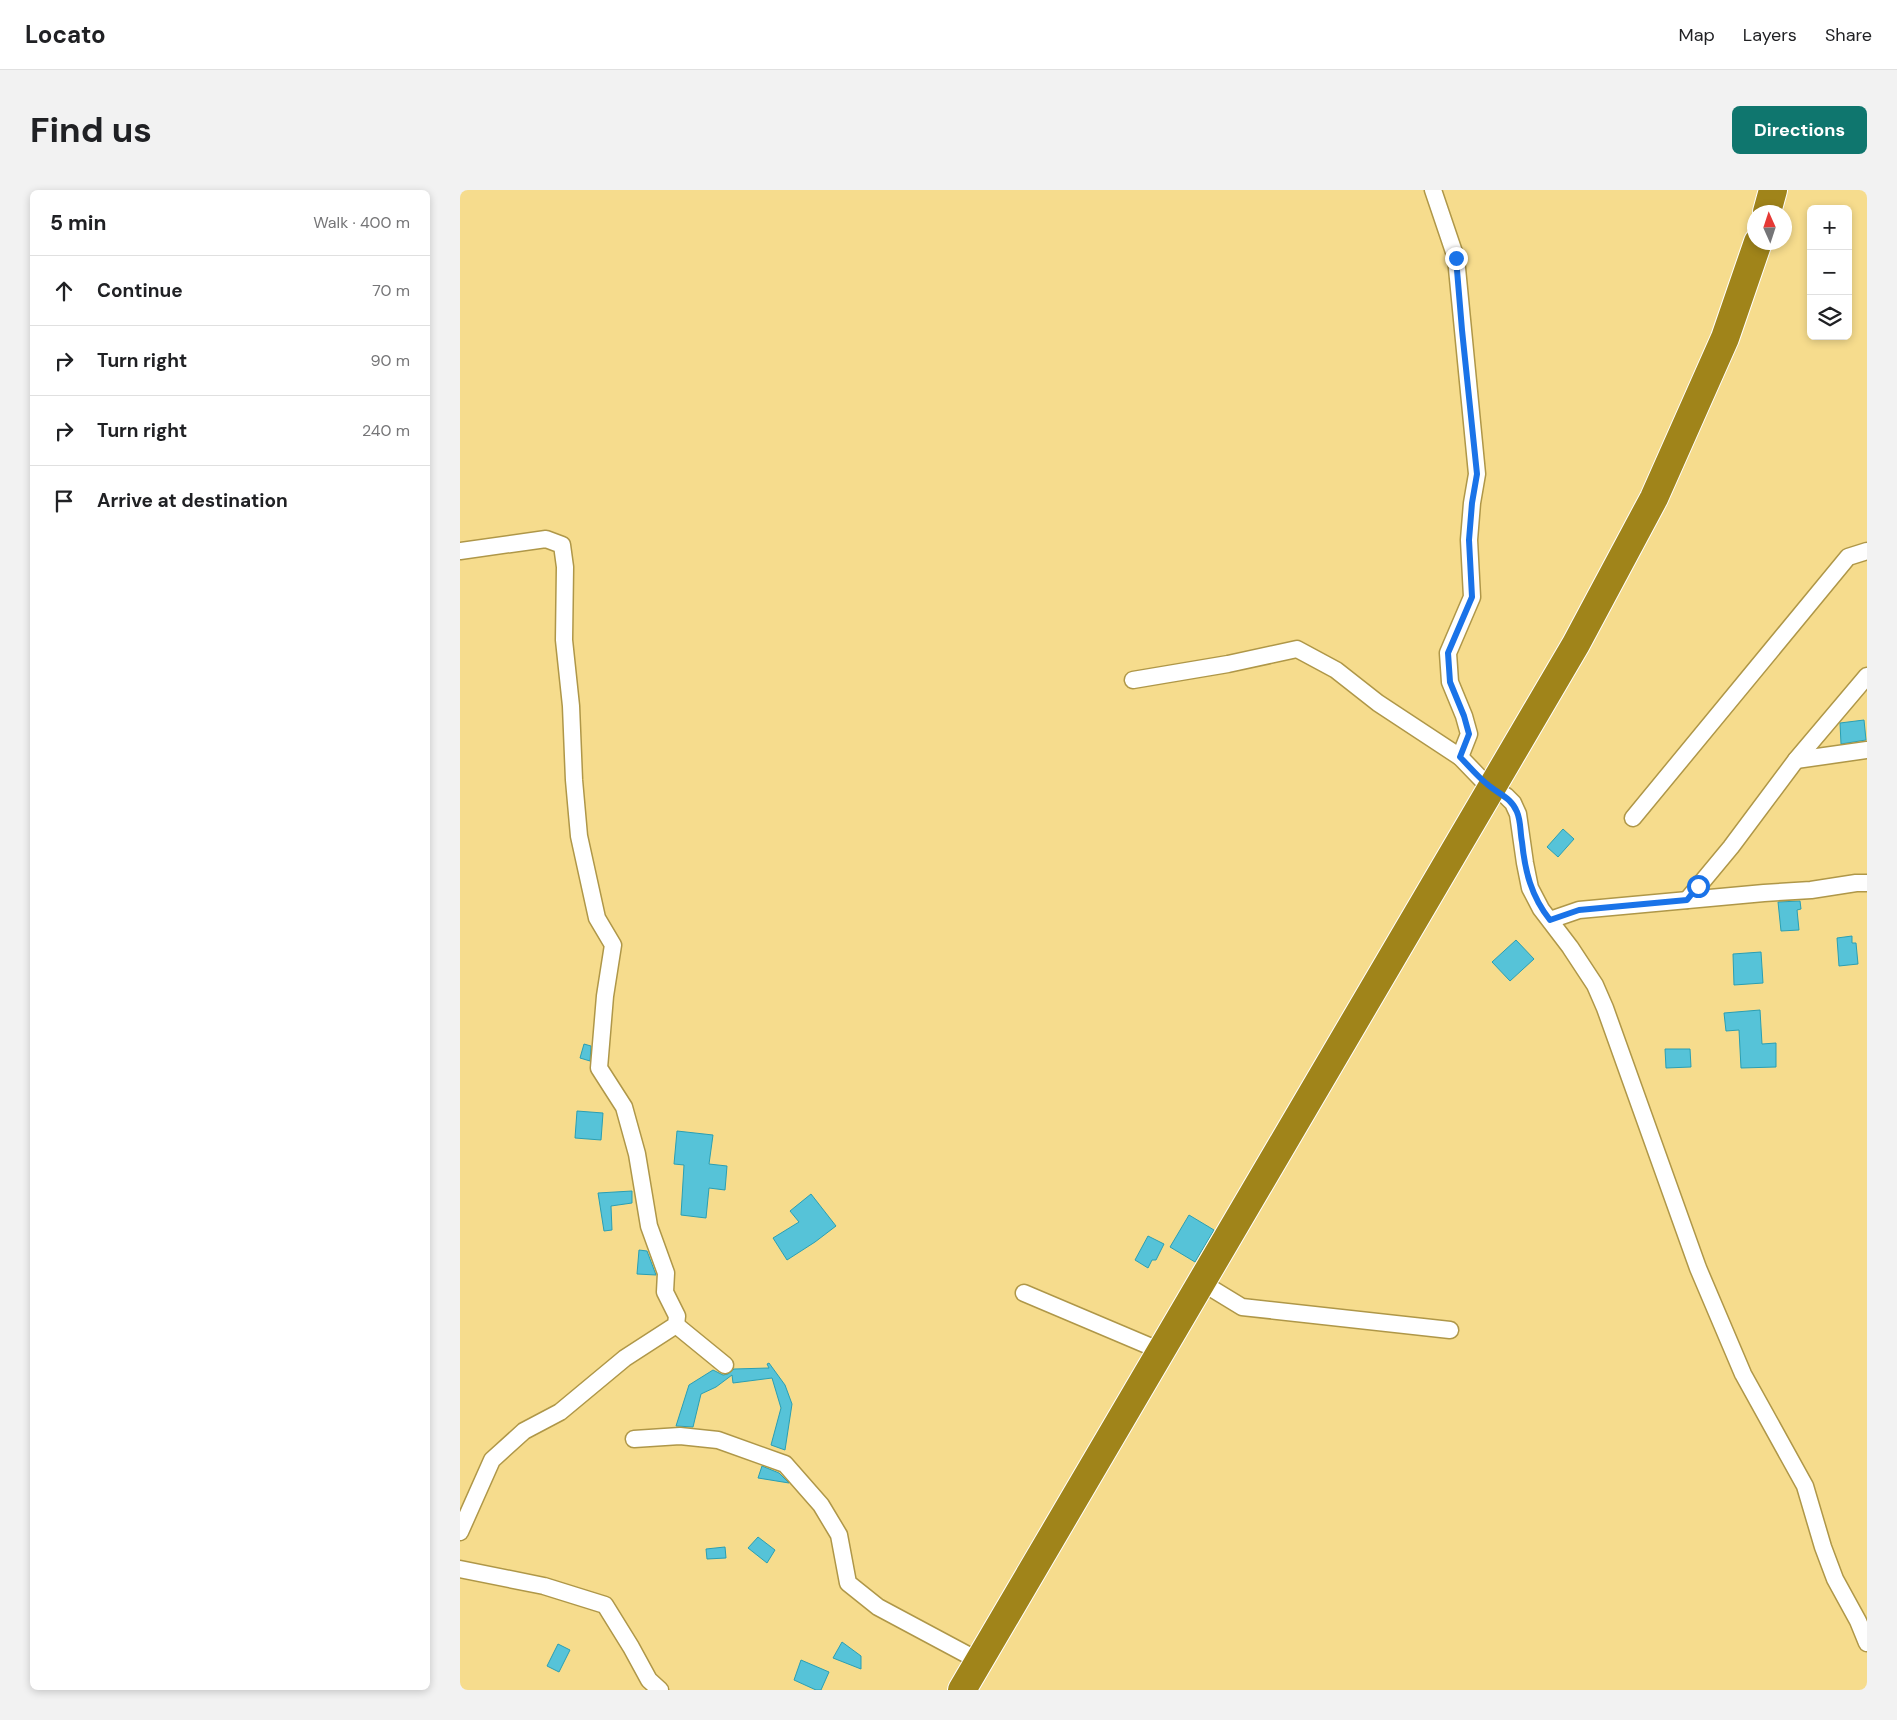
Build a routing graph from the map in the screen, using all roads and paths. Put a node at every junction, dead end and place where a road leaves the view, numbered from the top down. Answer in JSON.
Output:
{"nodes":[{"id":1,"x":1434,"y":190,"type":"edge"},
{"id":2,"x":1773,"y":190,"type":"edge"},
{"id":3,"x":1769,"y":205,"type":"edge"},
{"id":4,"x":1756,"y":250,"type":"edge"},
{"id":5,"x":460,"y":551,"type":"edge"},
{"id":6,"x":1867,"y":551,"type":"edge"},
{"id":7,"x":1867,"y":676,"type":"edge"},
{"id":8,"x":1133,"y":680,"type":"dead end"},
{"id":9,"x":1867,"y":750,"type":"edge"},
{"id":10,"x":1460,"y":757,"type":"junction"},
{"id":11,"x":1796,"y":760,"type":"junction"},
{"id":12,"x":1489,"y":786,"type":"junction"},
{"id":13,"x":1633,"y":818,"type":"dead end"},
{"id":14,"x":1867,"y":883,"type":"edge"},
{"id":15,"x":1687,"y":900,"type":"junction"},
{"id":16,"x":1550,"y":920,"type":"junction"},
{"id":17,"x":1201,"y":1282,"type":"junction"},
{"id":18,"x":1024,"y":1293,"type":"dead end"},
{"id":19,"x":676,"y":1325,"type":"junction"},
{"id":20,"x":1450,"y":1330,"type":"dead end"},
{"id":21,"x":1161,"y":1351,"type":"junction"},
{"id":22,"x":725,"y":1365,"type":"dead end"},
{"id":23,"x":634,"y":1439,"type":"dead end"},
{"id":24,"x":460,"y":1532,"type":"edge"},
{"id":25,"x":460,"y":1569,"type":"edge"},
{"id":26,"x":1867,"y":1644,"type":"edge"},
{"id":27,"x":979,"y":1661,"type":"junction"},
{"id":28,"x":660,"y":1690,"type":"edge"},
{"id":29,"x":962,"y":1690,"type":"edge"}],
"edges":[{"from":1,"to":10,"type":"street"},
{"from":2,"to":3,"type":"highway"},
{"from":4,"to":12,"type":"highway"},
{"from":5,"to":19,"type":"street"},
{"from":6,"to":13,"type":"street"},
{"from":7,"to":11,"type":"street"},
{"from":8,"to":10,"type":"street"},
{"from":9,"to":11,"type":"street"},
{"from":10,"to":12,"type":"street"},
{"from":11,"to":15,"type":"street"},
{"from":12,"to":16,"type":"street"},
{"from":12,"to":17,"type":"highway"},
{"from":14,"to":15,"type":"street"},
{"from":15,"to":16,"type":"street"},
{"from":16,"to":26,"type":"street"},
{"from":17,"to":20,"type":"street"},
{"from":17,"to":21,"type":"highway"},
{"from":18,"to":21,"type":"street"},
{"from":19,"to":22,"type":"street"},
{"from":19,"to":24,"type":"street"},
{"from":21,"to":27,"type":"highway"},
{"from":23,"to":27,"type":"street"},
{"from":25,"to":28,"type":"street"},
{"from":27,"to":29,"type":"highway"}]}
